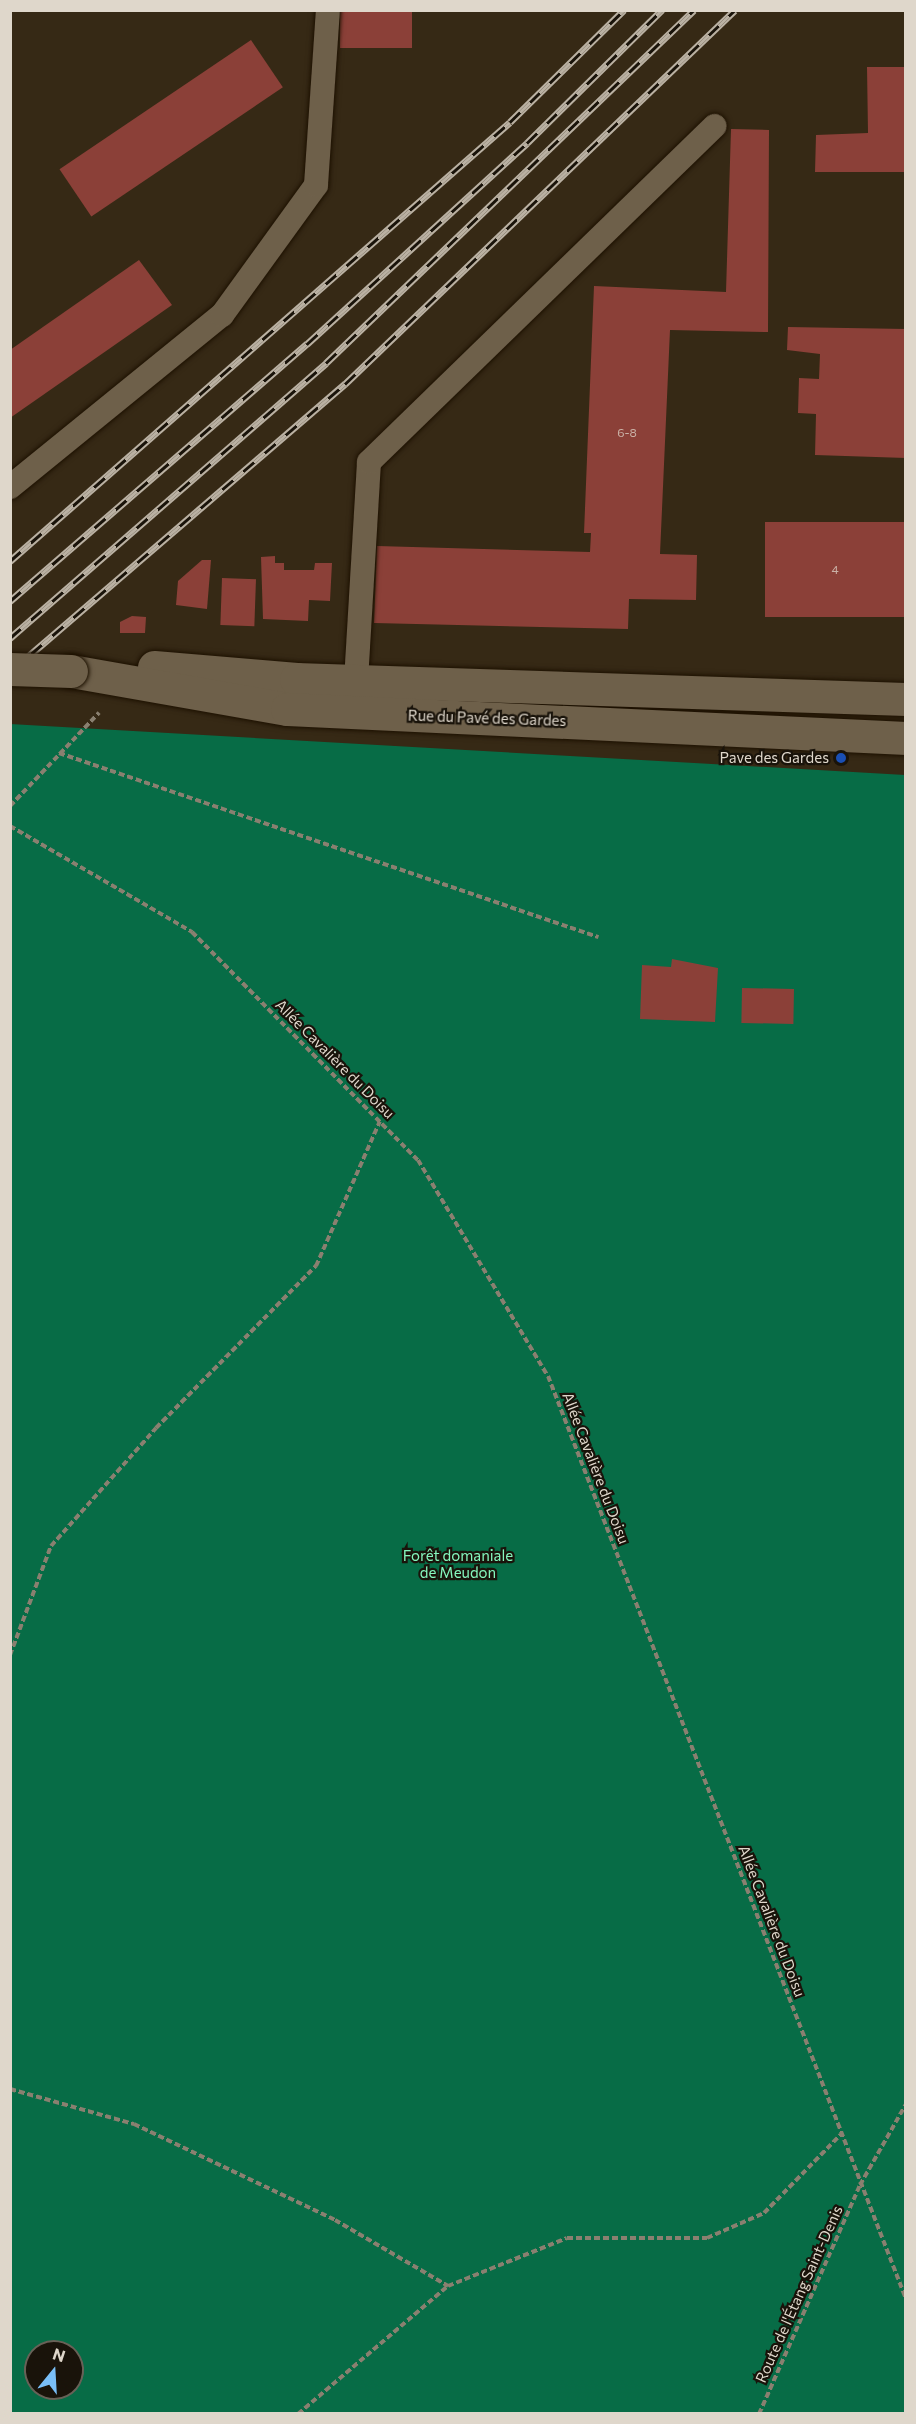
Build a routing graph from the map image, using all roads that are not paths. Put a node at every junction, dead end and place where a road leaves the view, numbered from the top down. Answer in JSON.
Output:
{"nodes":[{"id":1,"x":328,"y":10,"type":"edge"},
{"id":2,"x":715,"y":126,"type":"dead end"},
{"id":3,"x":10,"y":487,"type":"edge"},
{"id":4,"x":10,"y":669,"type":"edge"},
{"id":5,"x":72,"y":671,"type":"junction"},
{"id":6,"x":356,"y":681,"type":"junction"},
{"id":7,"x":906,"y":699,"type":"edge"},
{"id":8,"x":906,"y":738,"type":"edge"}],
"edges":[{"from":1,"to":3,"type":"lane"},
{"from":2,"to":6,"type":"lane"},
{"from":4,"to":5,"type":"main road","name":"Rue du Pavé des Gardes","bridge":true},
{"from":5,"to":6,"type":"main road","name":"Rue du Pavé des Gardes"},
{"from":5,"to":8,"type":"main road","name":"Rue du Pavé des Gardes"},
{"from":6,"to":7,"type":"main road","name":"Rue du Pavé des Gardes"}]}
